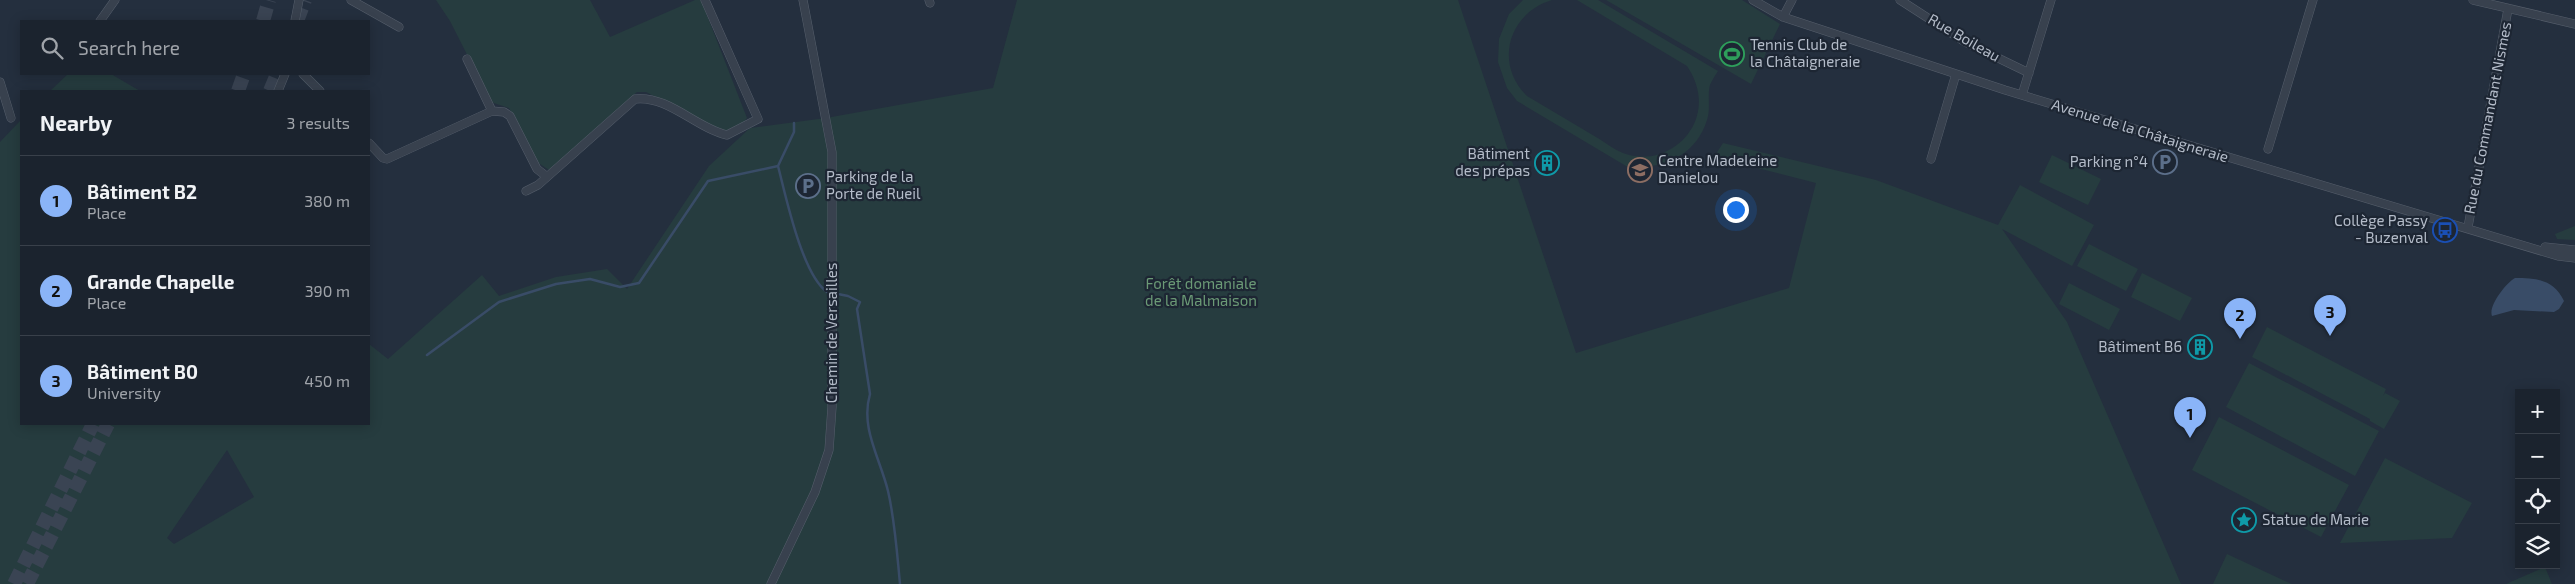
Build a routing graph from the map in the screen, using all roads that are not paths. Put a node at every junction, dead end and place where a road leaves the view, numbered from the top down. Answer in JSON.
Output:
{"nodes":[{"id":1,"x":115,"y":0,"type":"edge"},
{"id":2,"x":299,"y":0,"type":"edge"},
{"id":3,"x":351,"y":0,"type":"edge"},
{"id":4,"x":705,"y":0,"type":"edge"},
{"id":5,"x":803,"y":0,"type":"edge"},
{"id":6,"x":1753,"y":0,"type":"edge"},
{"id":7,"x":1792,"y":0,"type":"edge"},
{"id":8,"x":1900,"y":0,"type":"edge"},
{"id":9,"x":2051,"y":0,"type":"edge"},
{"id":10,"x":2313,"y":0,"type":"edge"},
{"id":11,"x":2479,"y":1,"type":"edge"},
{"id":12,"x":2508,"y":9,"type":"junction"},
{"id":13,"x":1783,"y":17,"type":"junction"},
{"id":14,"x":101,"y":20,"type":"edge"},
{"id":15,"x":295,"y":20,"type":"edge"},
{"id":16,"x":2575,"y":24,"type":"edge"},
{"id":17,"x":399,"y":27,"type":"dead end"},
{"id":18,"x":467,"y":59,"type":"dead end"},
{"id":19,"x":2029,"y":73,"type":"junction"},
{"id":20,"x":1956,"y":74,"type":"junction"},
{"id":21,"x":285,"y":75,"type":"edge"},
{"id":22,"x":304,"y":75,"type":"edge"},
{"id":23,"x":0,"y":82,"type":"edge"},
{"id":24,"x":278,"y":90,"type":"edge"},
{"id":25,"x":319,"y":90,"type":"edge"},
{"id":26,"x":2022,"y":95,"type":"junction"},
{"id":27,"x":492,"y":111,"type":"junction"},
{"id":28,"x":11,"y":118,"type":"dead end"},
{"id":29,"x":370,"y":144,"type":"edge"},
{"id":30,"x":2268,"y":149,"type":"dead end"},
{"id":31,"x":1931,"y":159,"type":"dead end"},
{"id":32,"x":546,"y":176,"type":"junction"},
{"id":33,"x":526,"y":192,"type":"dead end"},
{"id":34,"x":2468,"y":227,"type":"junction"},
{"id":35,"x":2533,"y":247,"type":"junction"},
{"id":36,"x":2575,"y":250,"type":"edge"},
{"id":37,"x":2575,"y":258,"type":"edge"},
{"id":38,"x":771,"y":584,"type":"edge"}],
"edges":[{"from":1,"to":14,"type":"street"},
{"from":2,"to":15,"type":"street"},
{"from":3,"to":17,"type":"street"},
{"from":4,"to":32,"type":"street"},
{"from":5,"to":38,"type":"street","name":"Chemin de Versailles"},
{"from":6,"to":13,"type":"street","name":"Avenue de la Châtaigneraie"},
{"from":7,"to":13,"type":"street"},
{"from":8,"to":19,"type":"street","name":"Rue Boileau"},
{"from":9,"to":19,"type":"street"},
{"from":10,"to":30,"type":"street"},
{"from":11,"to":12,"type":"street"},
{"from":12,"to":16,"type":"street"},
{"from":12,"to":34,"type":"street","name":"Rue du Commandant Nismes"},
{"from":13,"to":20,"type":"street","name":"Avenue de la Châtaigneraie"},
{"from":18,"to":27,"type":"street"},
{"from":19,"to":26,"type":"street"},
{"from":20,"to":26,"type":"street","name":"Avenue de la Châtaigneraie"},
{"from":20,"to":31,"type":"street"},
{"from":21,"to":24,"type":"street"},
{"from":22,"to":25,"type":"street"},
{"from":23,"to":28,"type":"street"},
{"from":26,"to":34,"type":"street","name":"Avenue de la Châtaigneraie"},
{"from":27,"to":29,"type":"street"},
{"from":27,"to":32,"type":"street"},
{"from":32,"to":33,"type":"street"},
{"from":34,"to":35,"type":"street","name":"Avenue de la Châtaigneraie"},
{"from":35,"to":36,"type":"street","name":"Avenue de la Châtaigneraie"},
{"from":35,"to":37,"type":"street","name":"Avenue de la Châtaigneraie"}]}
